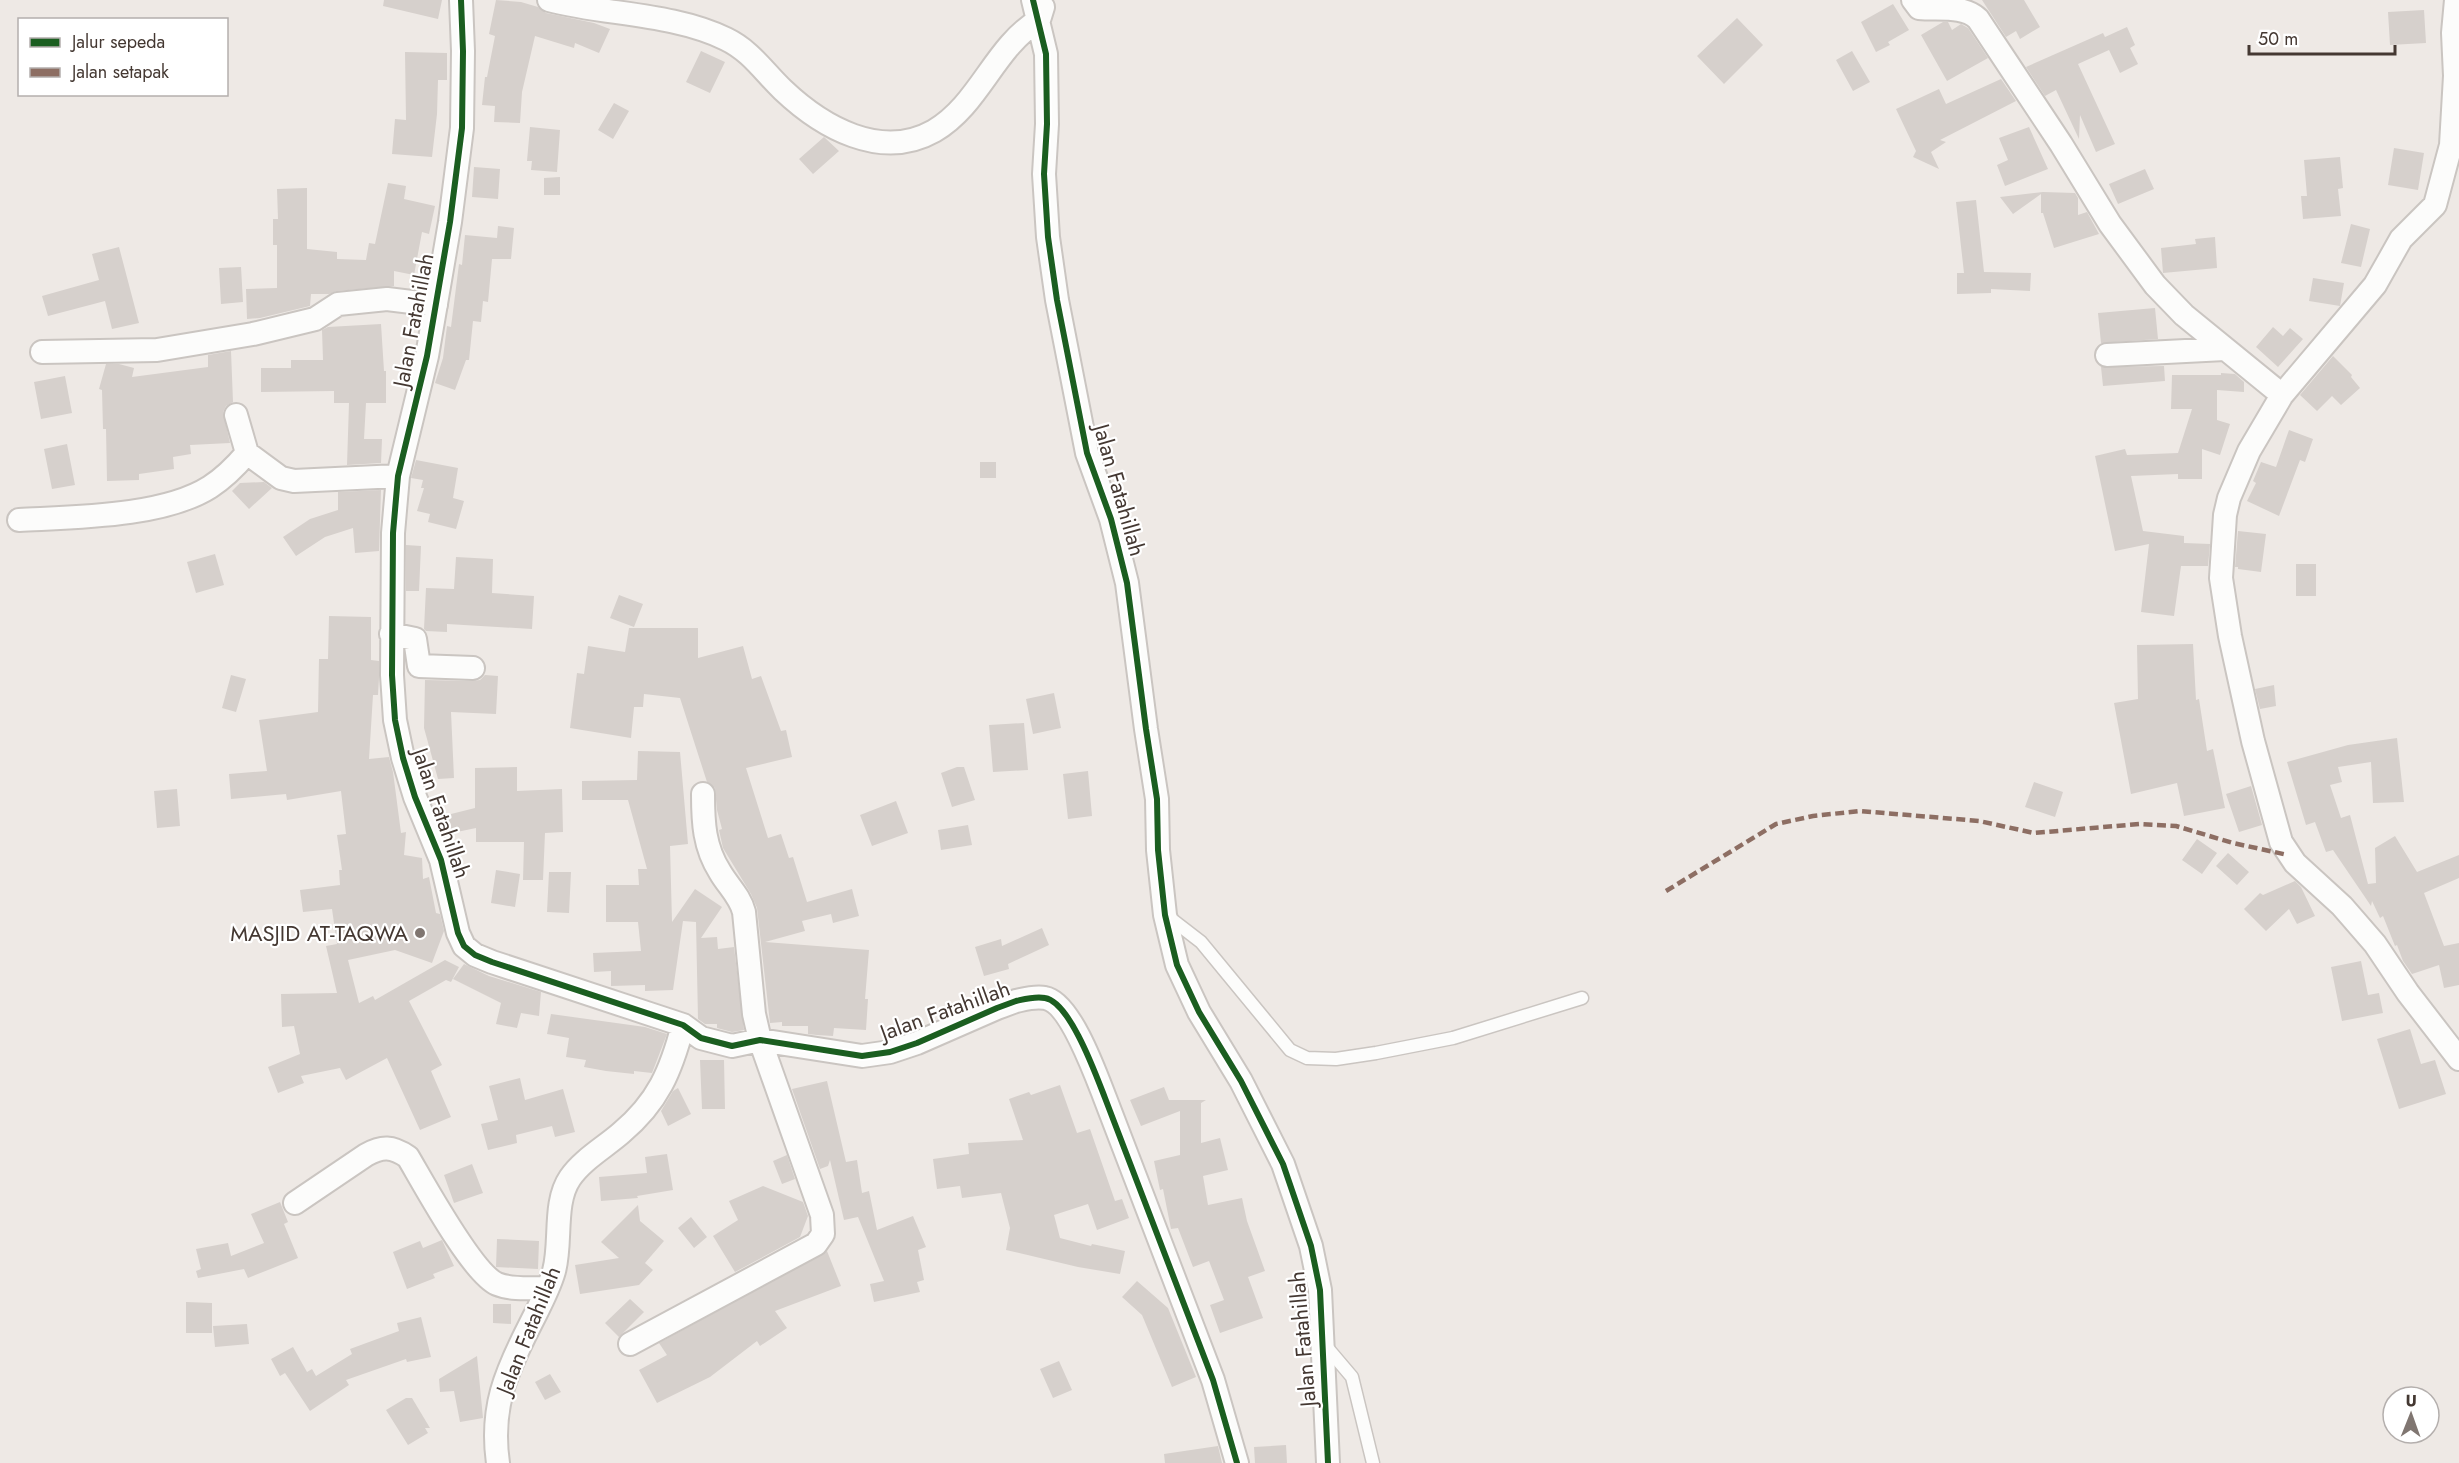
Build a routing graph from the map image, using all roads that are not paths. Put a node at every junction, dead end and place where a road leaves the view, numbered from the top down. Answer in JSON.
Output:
{"nodes":[{"id":1,"x":461,"y":0,"type":"edge"},
{"id":2,"x":549,"y":0,"type":"edge"},
{"id":3,"x":1913,"y":0,"type":"edge"},
{"id":4,"x":2456,"y":0,"type":"edge"},
{"id":5,"x":1039,"y":7,"type":"edge"},
{"id":6,"x":436,"y":305,"type":"junction"},
{"id":7,"x":2225,"y":349,"type":"junction"},
{"id":8,"x":42,"y":352,"type":"dead end"},
{"id":9,"x":2107,"y":355,"type":"dead end"},
{"id":10,"x":2282,"y":395,"type":"junction"},
{"id":11,"x":236,"y":415,"type":"dead end"},
{"id":12,"x":248,"y":453,"type":"junction"},
{"id":13,"x":398,"y":476,"type":"junction"},
{"id":14,"x":19,"y":520,"type":"dead end"},
{"id":15,"x":392,"y":634,"type":"junction"},
{"id":16,"x":473,"y":668,"type":"dead end"},
{"id":17,"x":703,"y":794,"type":"dead end"},
{"id":18,"x":1165,"y":915,"type":"junction"},
{"id":19,"x":1582,"y":998,"type":"dead end"},
{"id":20,"x":683,"y":1025,"type":"junction"},
{"id":21,"x":760,"y":1040,"type":"junction"},
{"id":22,"x":2459,"y":1059,"type":"edge"},
{"id":23,"x":295,"y":1203,"type":"dead end"},
{"id":24,"x":547,"y":1288,"type":"junction"},
{"id":25,"x":1324,"y":1343,"type":"junction"},
{"id":26,"x":630,"y":1344,"type":"dead end"},
{"id":27,"x":498,"y":1463,"type":"edge"},
{"id":28,"x":1237,"y":1463,"type":"edge"},
{"id":29,"x":1328,"y":1463,"type":"edge"},
{"id":30,"x":1373,"y":1463,"type":"edge"}],
"edges":[{"from":1,"to":6,"type":"street","name":"Jalan Fatahillah"},
{"from":2,"to":5,"type":"street"},
{"from":3,"to":7,"type":"street"},
{"from":4,"to":10,"type":"street"},
{"from":5,"to":18,"type":"street","name":"Jalan Fatahillah"},
{"from":6,"to":8,"type":"street"},
{"from":6,"to":13,"type":"street","name":"Jalan Fatahillah"},
{"from":7,"to":9,"type":"street"},
{"from":7,"to":10,"type":"street"},
{"from":10,"to":22,"type":"street"},
{"from":11,"to":12,"type":"street"},
{"from":12,"to":13,"type":"street"},
{"from":12,"to":14,"type":"street"},
{"from":13,"to":15,"type":"street","name":"Jalan Fatahillah"},
{"from":15,"to":16,"type":"street"},
{"from":15,"to":20,"type":"street","name":"Jalan Fatahillah"},
{"from":17,"to":21,"type":"street"},
{"from":18,"to":19,"type":"lane"},
{"from":18,"to":25,"type":"street","name":"Jalan Fatahillah"},
{"from":20,"to":21,"type":"street","name":"Jalan Fatahillah"},
{"from":20,"to":24,"type":"street","name":"Jalan Fatahillah"},
{"from":21,"to":26,"type":"street"},
{"from":21,"to":28,"type":"street","name":"Jalan Fatahillah"},
{"from":23,"to":24,"type":"street"},
{"from":24,"to":27,"type":"street","name":"Jalan Fatahillah"},
{"from":25,"to":29,"type":"street","name":"Jalan Fatahillah"},
{"from":25,"to":30,"type":"lane"}]}
